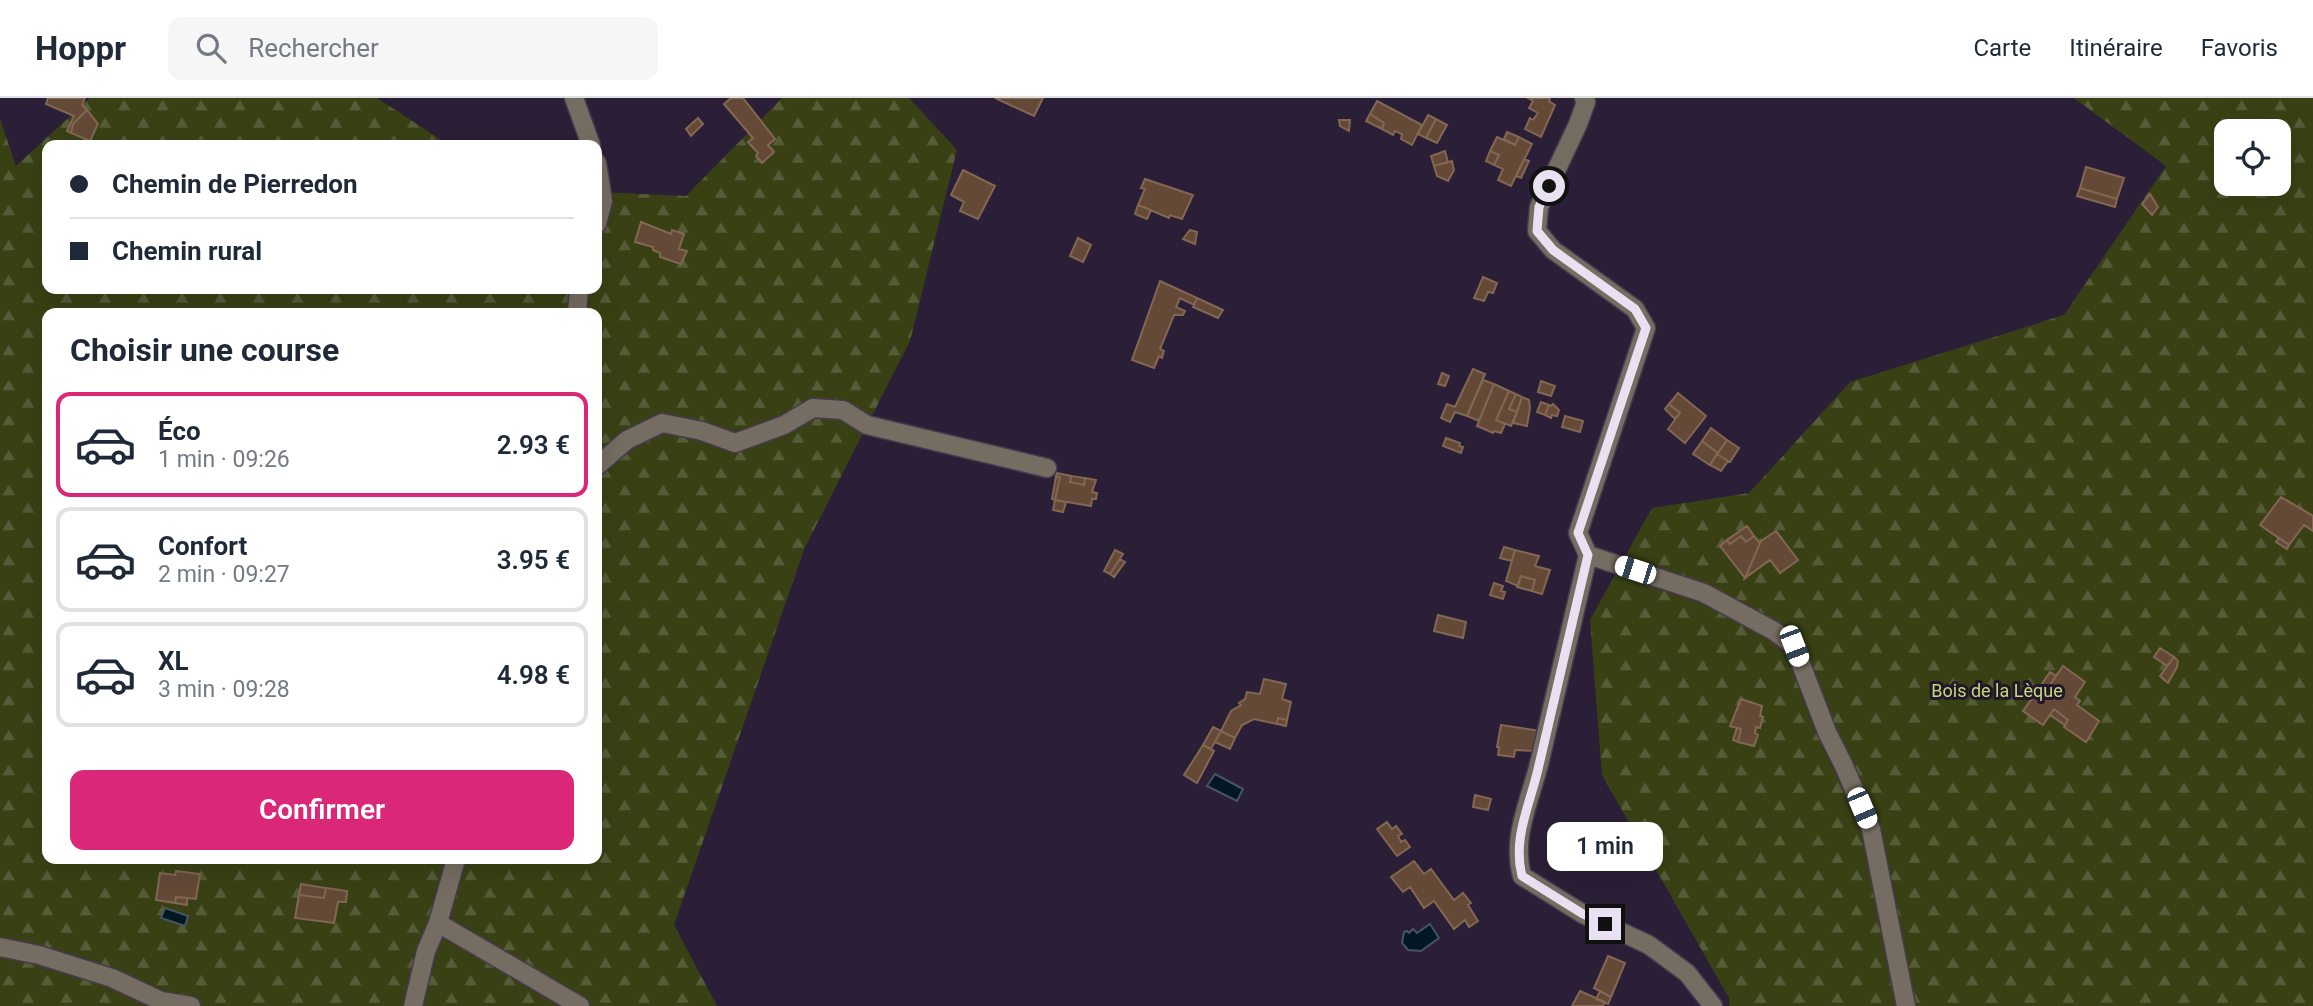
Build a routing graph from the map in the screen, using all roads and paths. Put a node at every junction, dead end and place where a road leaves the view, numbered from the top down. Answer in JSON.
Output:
{"nodes":[{"id":1,"x":574,"y":98,"type":"edge"},
{"id":2,"x":1584,"y":98,"type":"edge"},
{"id":3,"x":589,"y":140,"type":"edge"},
{"id":4,"x":602,"y":462,"type":"edge"},
{"id":5,"x":1047,"y":468,"type":"dead end"},
{"id":6,"x":1588,"y":555,"type":"junction"},
{"id":7,"x":455,"y":864,"type":"edge"},
{"id":8,"x":438,"y":923,"type":"junction"},
{"id":9,"x":0,"y":947,"type":"edge"},
{"id":10,"x":191,"y":1006,"type":"edge"},
{"id":11,"x":413,"y":1006,"type":"edge"},
{"id":12,"x":580,"y":1006,"type":"edge"},
{"id":13,"x":1713,"y":1006,"type":"edge"},
{"id":14,"x":1906,"y":1006,"type":"edge"}],
"edges":[{"from":1,"to":3,"type":"street"},
{"from":2,"to":6,"type":"street"},
{"from":4,"to":5,"type":"street"},
{"from":6,"to":13,"type":"street"},
{"from":6,"to":14,"type":"street"},
{"from":7,"to":8,"type":"street"},
{"from":8,"to":11,"type":"street"},
{"from":8,"to":12,"type":"street"},
{"from":9,"to":10,"type":"street"}]}
